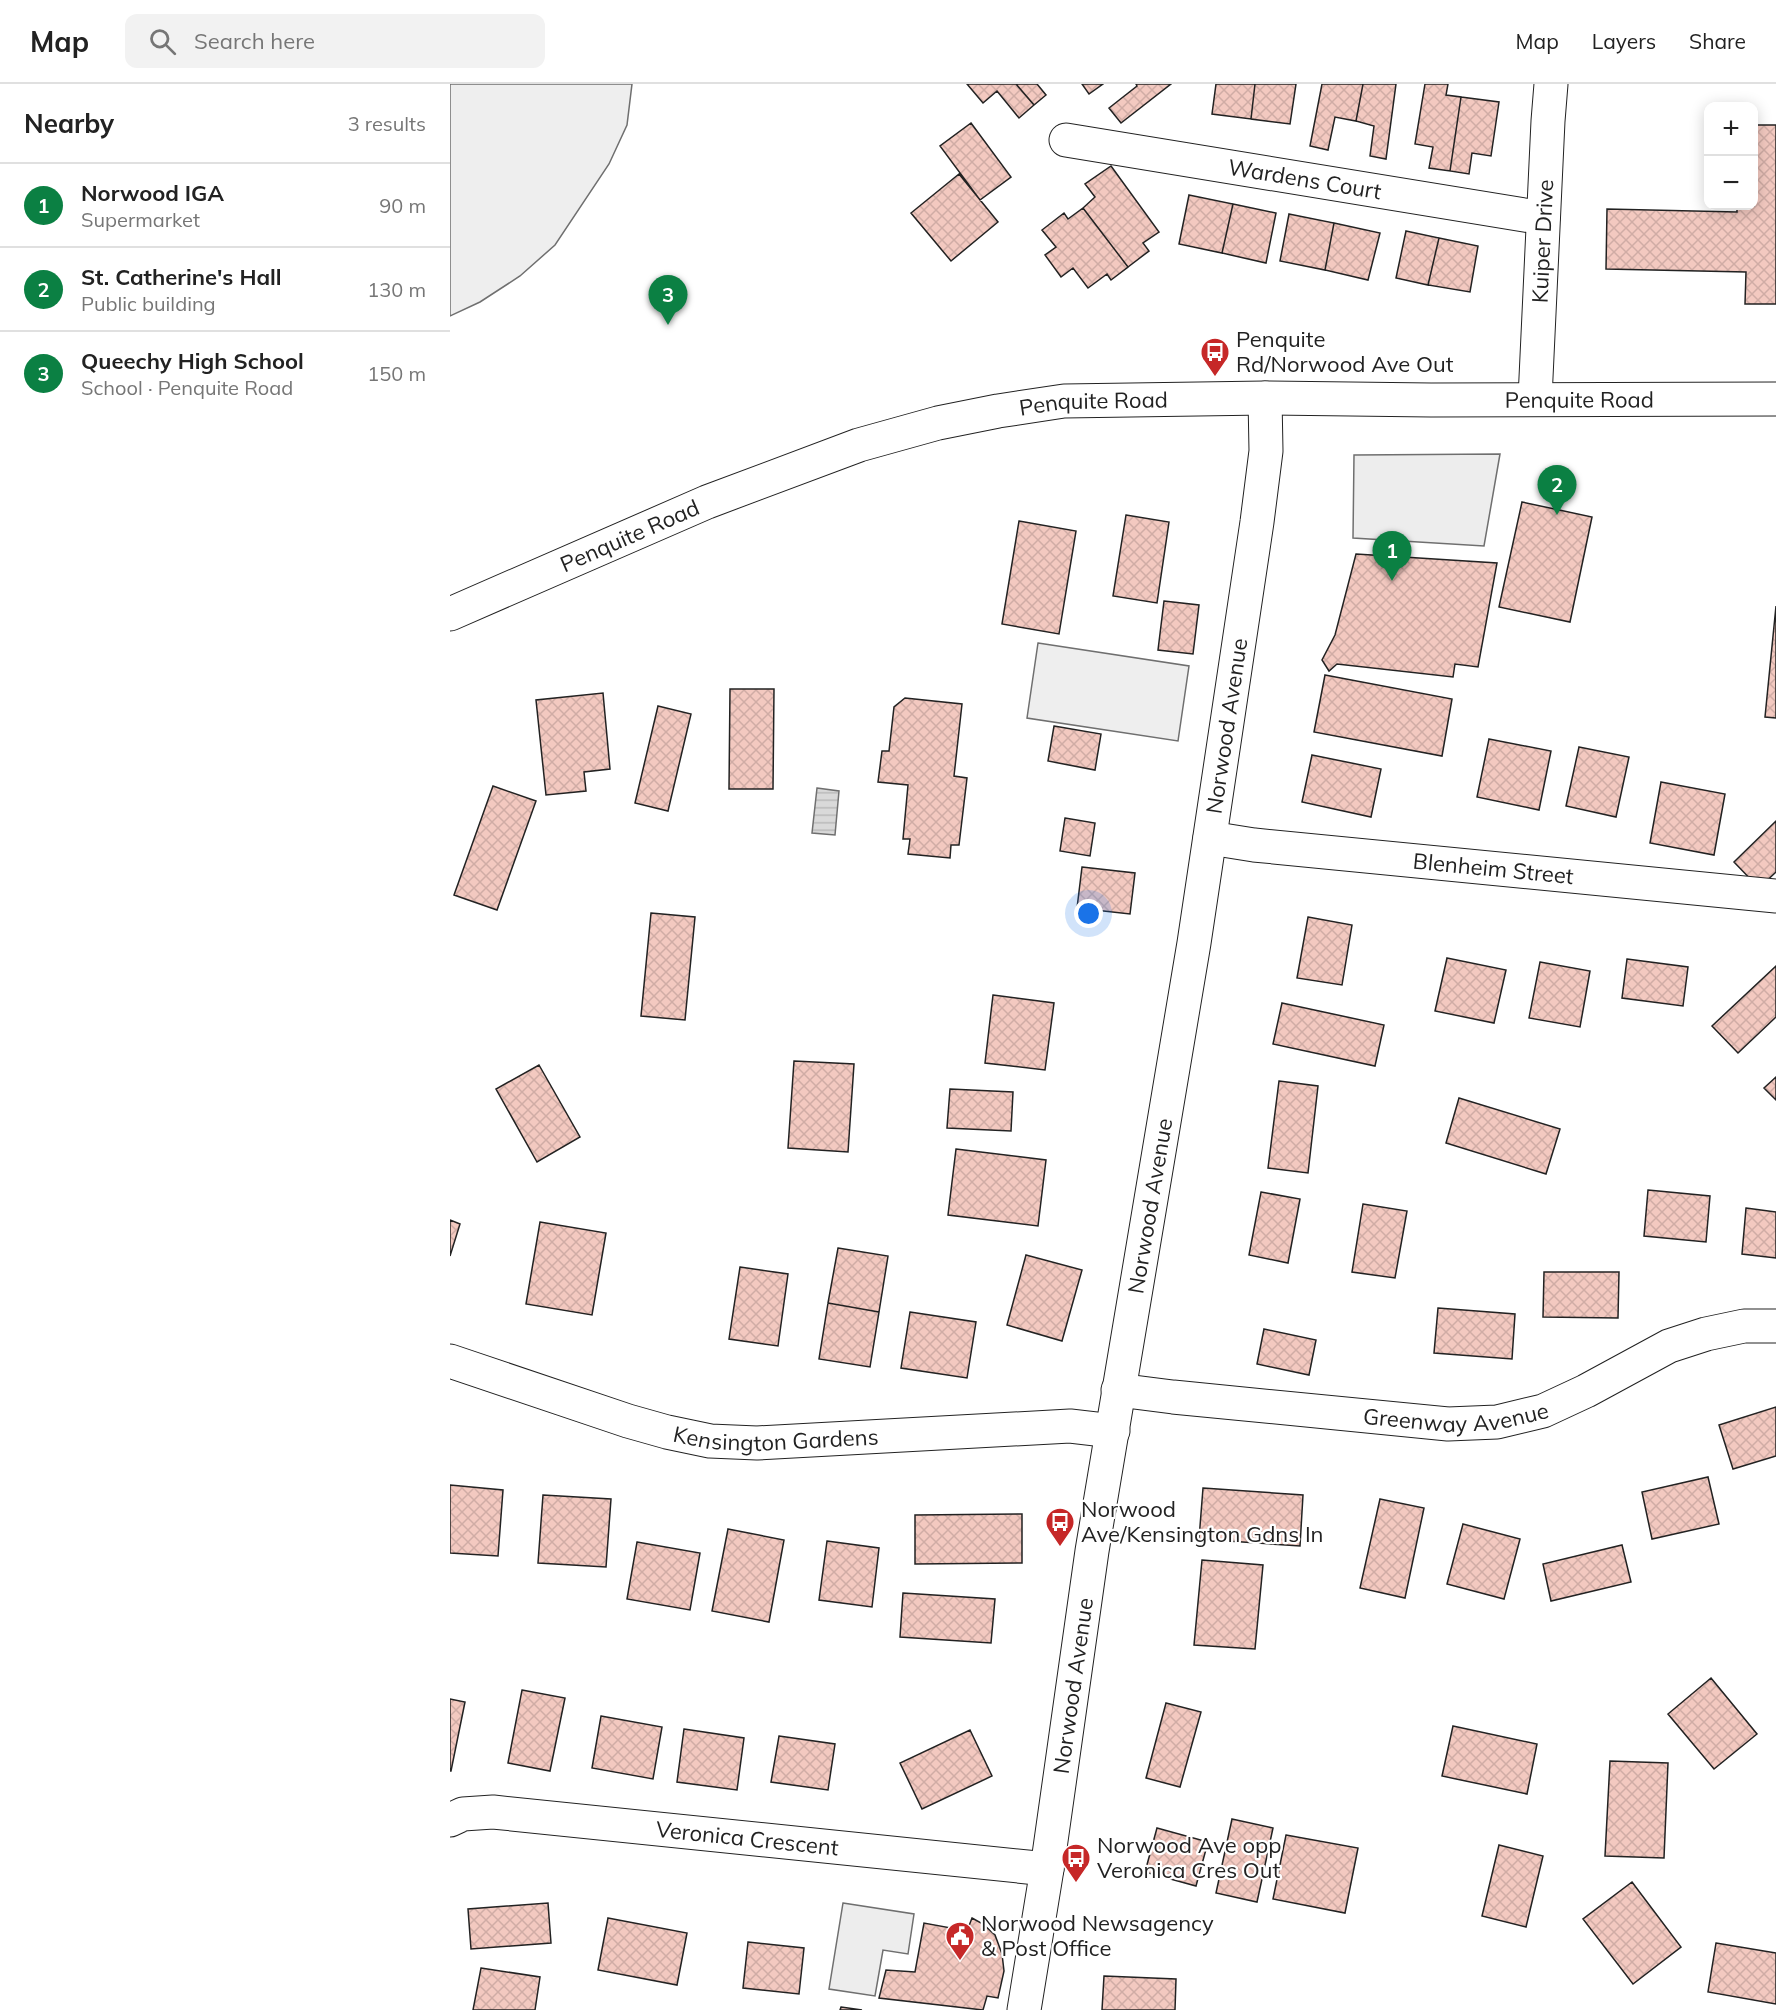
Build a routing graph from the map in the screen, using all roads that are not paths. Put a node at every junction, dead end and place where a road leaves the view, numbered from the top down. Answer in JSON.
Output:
{"nodes":[{"id":1,"x":1551,"y":84,"type":"edge"},
{"id":2,"x":1066,"y":140,"type":"dead end"},
{"id":3,"x":1543,"y":218,"type":"junction"},
{"id":4,"x":1265,"y":398,"type":"junction"},
{"id":5,"x":1535,"y":399,"type":"junction"},
{"id":6,"x":1776,"y":399,"type":"edge"},
{"id":7,"x":450,"y":614,"type":"edge"},
{"id":8,"x":1210,"y":838,"type":"junction"},
{"id":9,"x":1776,"y":896,"type":"edge"},
{"id":10,"x":1776,"y":1326,"type":"edge"},
{"id":11,"x":450,"y":1361,"type":"edge"},
{"id":12,"x":1118,"y":1390,"type":"junction"},
{"id":13,"x":1113,"y":1431,"type":"junction"},
{"id":14,"x":450,"y":1820,"type":"edge"},
{"id":15,"x":1047,"y":1869,"type":"junction"},
{"id":16,"x":1024,"y":2010,"type":"edge"}],
"edges":[{"from":1,"to":3,"type":"street","name":"Kuiper Drive"},
{"from":2,"to":3,"type":"street","name":"Wardens Court"},
{"from":3,"to":5,"type":"street","name":"Kuiper Drive"},
{"from":4,"to":5,"type":"street","name":"Penquite Road"},
{"from":4,"to":7,"type":"street","name":"Penquite Road"},
{"from":4,"to":8,"type":"street","name":"Norwood Avenue"},
{"from":5,"to":6,"type":"street","name":"Penquite Road"},
{"from":8,"to":9,"type":"street","name":"Blenheim Street"},
{"from":8,"to":12,"type":"street","name":"Norwood Avenue"},
{"from":10,"to":12,"type":"street","name":"Greenway Avenue"},
{"from":11,"to":13,"type":"street","name":"Kensington Gardens"},
{"from":12,"to":13,"type":"street","name":"Norwood Avenue"},
{"from":13,"to":15,"type":"street","name":"Norwood Avenue"},
{"from":14,"to":15,"type":"street","name":"Veronica Crescent"},
{"from":15,"to":16,"type":"street","name":"Norwood Avenue"}]}
